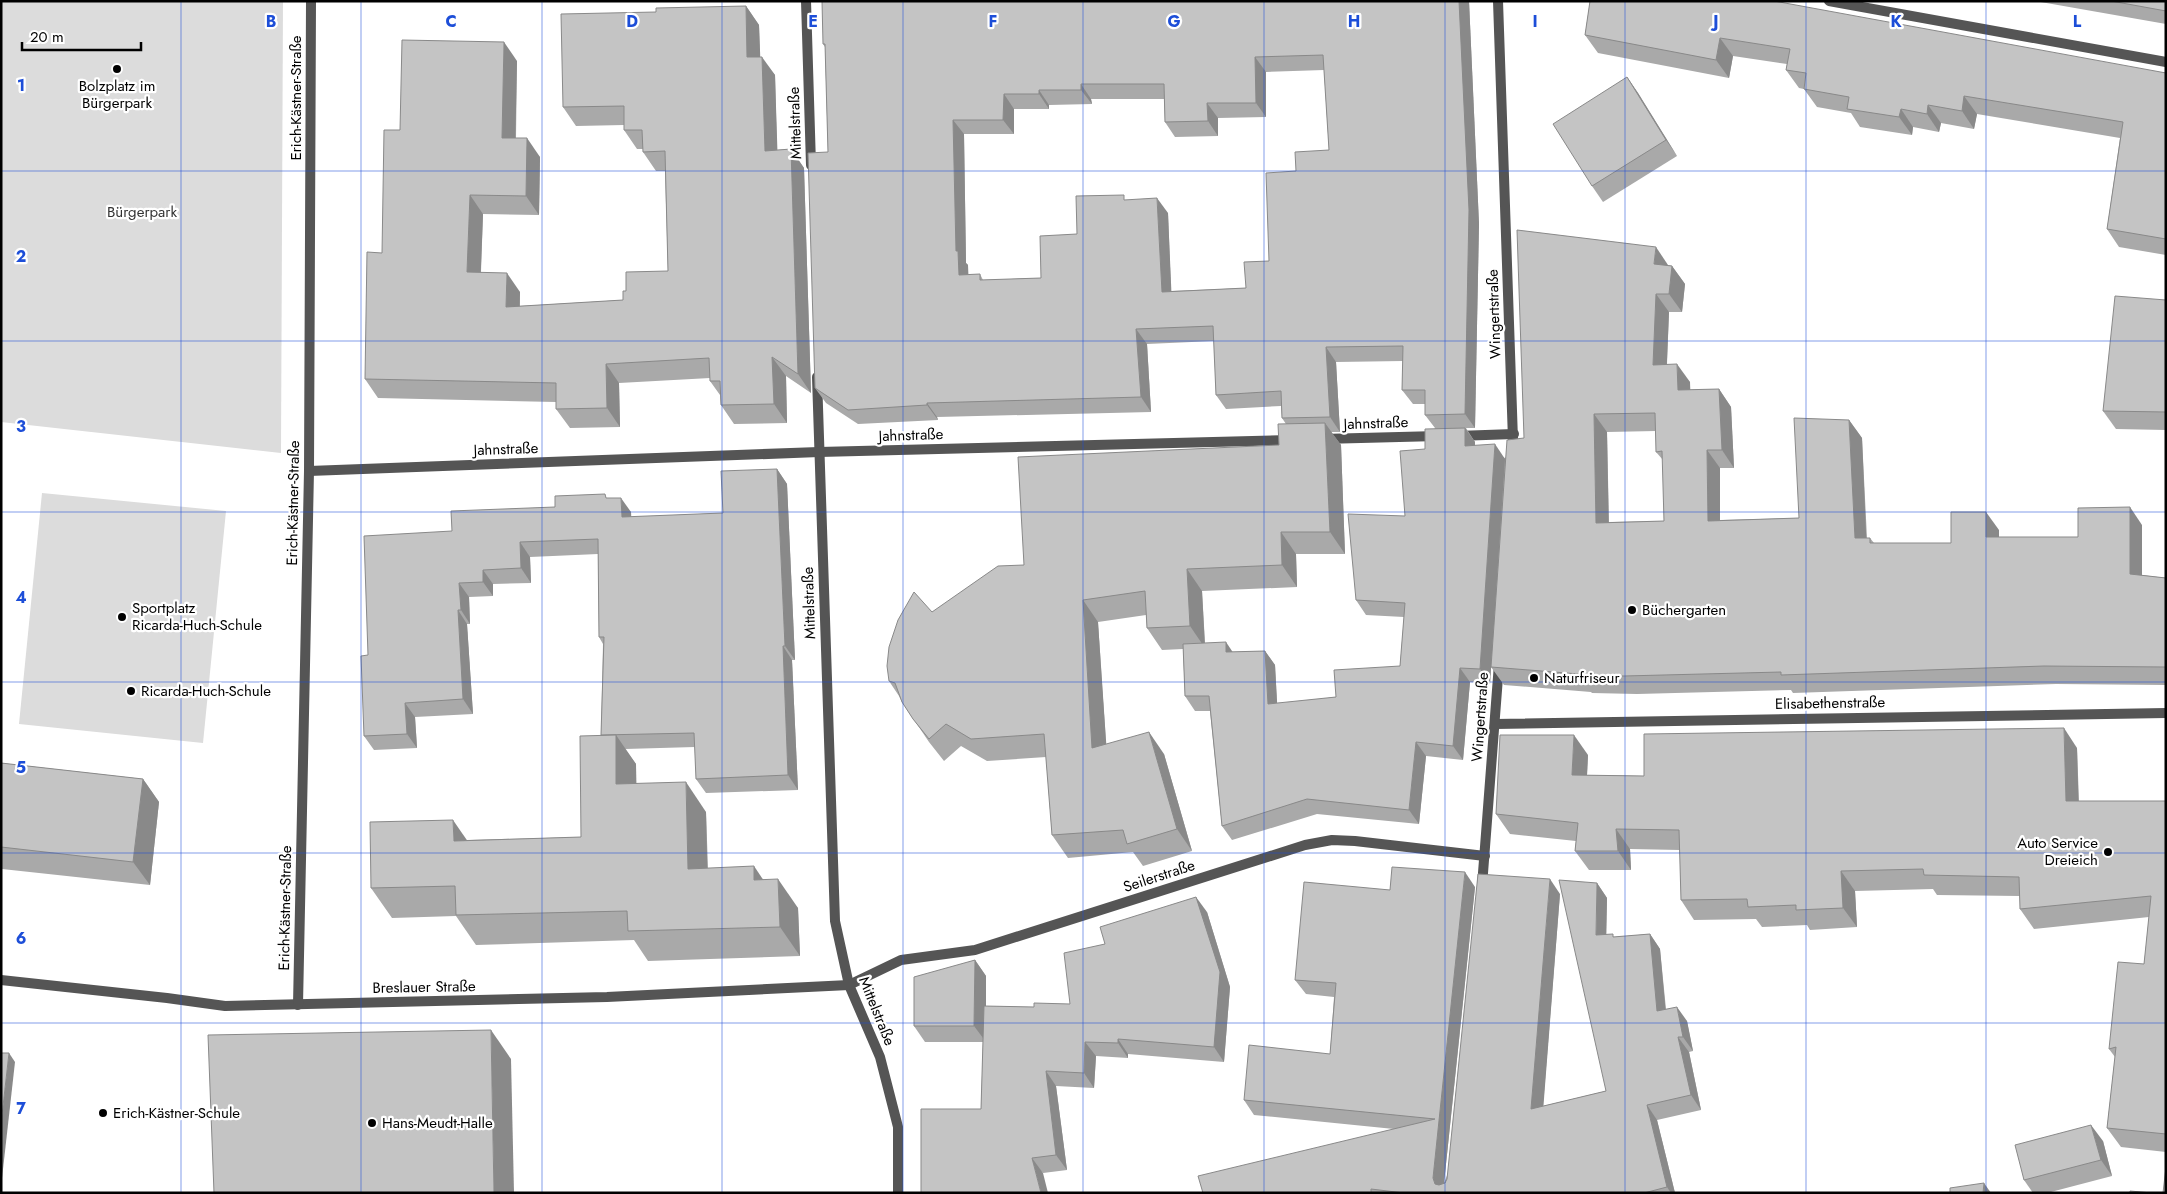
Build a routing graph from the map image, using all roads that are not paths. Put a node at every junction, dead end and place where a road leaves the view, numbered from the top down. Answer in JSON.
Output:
{"nodes":[{"id":1,"x":311,"y":1,"type":"edge"},
{"id":2,"x":806,"y":1,"type":"edge"},
{"id":3,"x":1498,"y":1,"type":"edge"},
{"id":4,"x":1829,"y":1,"type":"edge"},
{"id":5,"x":2166,"y":62,"type":"edge"},
{"id":6,"x":811,"y":178,"type":"edge"},
{"id":7,"x":816,"y":364,"type":"edge"},
{"id":8,"x":1514,"y":434,"type":"junction"},
{"id":9,"x":819,"y":452,"type":"junction"},
{"id":10,"x":1512,"y":453,"type":"edge"},
{"id":11,"x":309,"y":471,"type":"junction"},
{"id":12,"x":1499,"y":656,"type":"edge"},
{"id":13,"x":2166,"y":713,"type":"edge"},
{"id":14,"x":1495,"y":724,"type":"junction"},
{"id":15,"x":1486,"y":856,"type":"junction"},
{"id":16,"x":1481,"y":896,"type":"edge"},
{"id":17,"x":1,"y":980,"type":"edge"},
{"id":18,"x":849,"y":985,"type":"junction"},
{"id":19,"x":298,"y":1005,"type":"junction"},
{"id":20,"x":898,"y":1193,"type":"edge"}],
"edges":[{"from":1,"to":11,"type":"street","name":"Erich-Kästner-Straße"},
{"from":2,"to":6,"type":"street","name":"Mittelstraße"},
{"from":3,"to":8,"type":"street","name":"Wingertstraße"},
{"from":4,"to":5,"type":"street"},
{"from":7,"to":9,"type":"street","name":"Mittelstraße"},
{"from":8,"to":9,"type":"street","name":"Jahnstraße"},
{"from":8,"to":10,"type":"street","name":"Wingertstraße"},
{"from":9,"to":11,"type":"street","name":"Jahnstraße"},
{"from":9,"to":18,"type":"street","name":"Mittelstraße"},
{"from":11,"to":19,"type":"street","name":"Erich-Kästner-Straße"},
{"from":12,"to":14,"type":"street","name":"Wingertstraße"},
{"from":13,"to":14,"type":"street","name":"Elisabethenstraße"},
{"from":14,"to":15,"type":"street","name":"Wingertstraße"},
{"from":15,"to":16,"type":"street","name":"Wingertstraße"},
{"from":15,"to":18,"type":"street","name":"Seilerstraße"},
{"from":17,"to":19,"type":"street","name":"Breslauer Straße"},
{"from":18,"to":19,"type":"street","name":"Breslauer Straße"},
{"from":18,"to":20,"type":"street","name":"Mittelstraße"}]}
